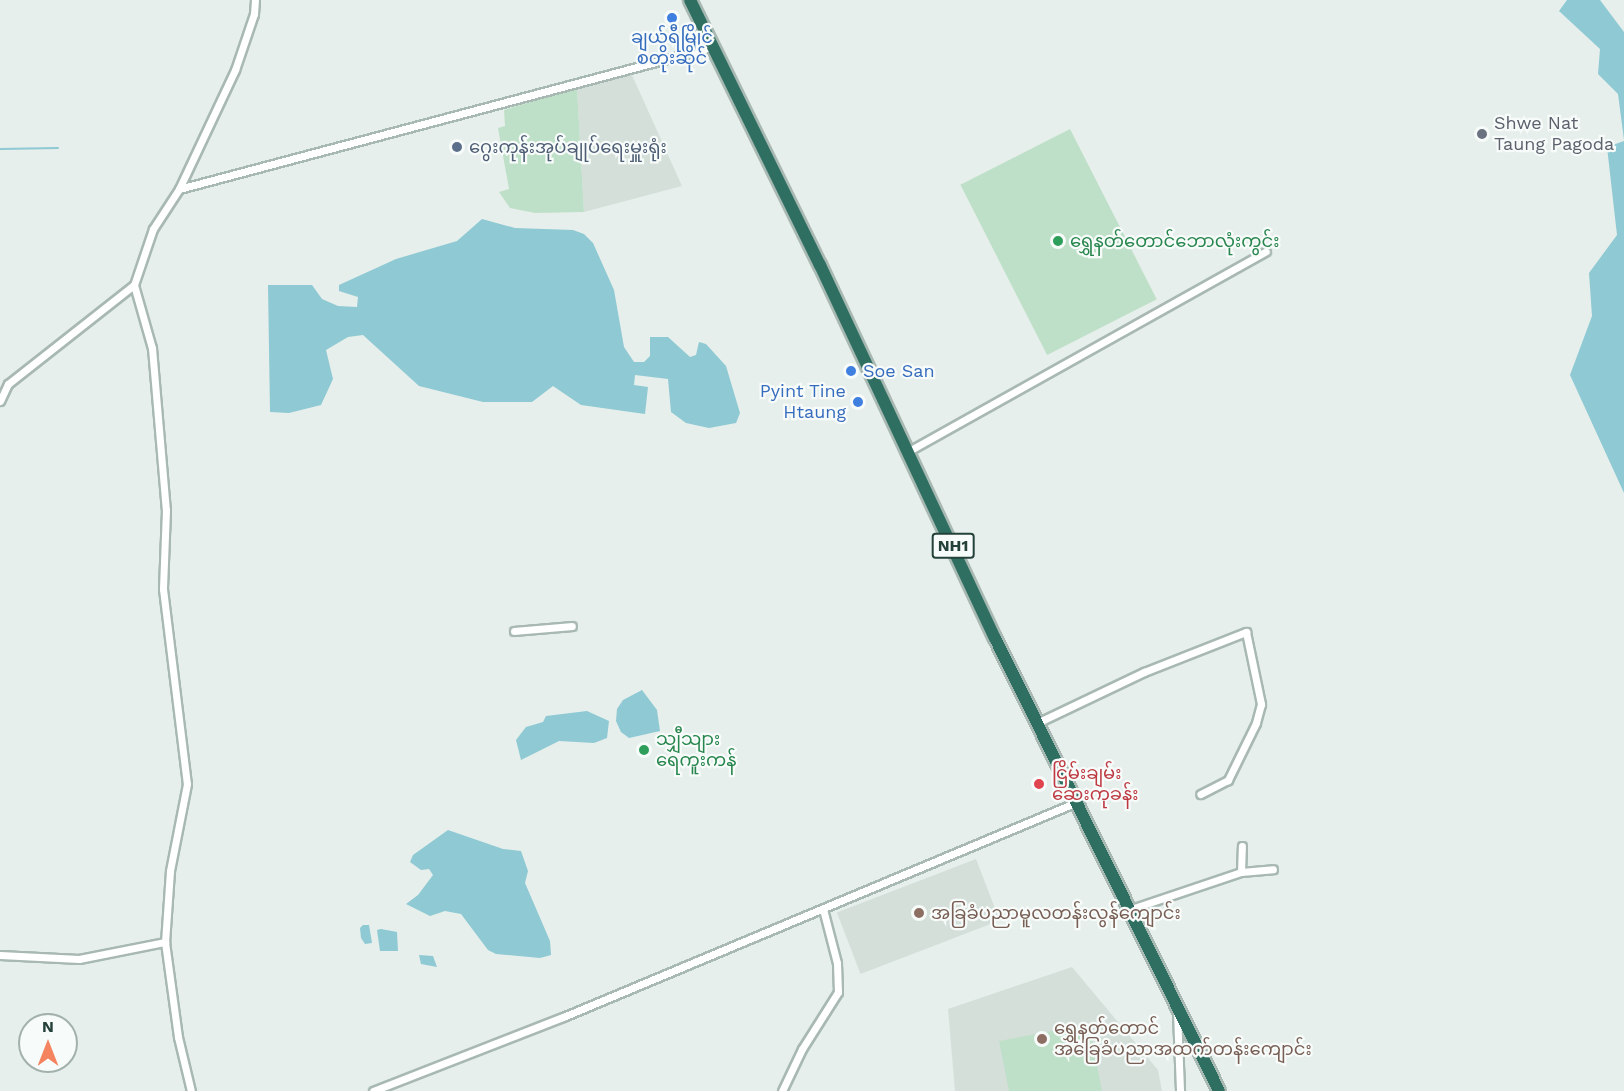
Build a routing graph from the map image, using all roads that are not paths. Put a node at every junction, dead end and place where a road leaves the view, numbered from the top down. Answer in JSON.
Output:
{"nodes":[{"id":1,"x":255,"y":0,"type":"edge"},
{"id":2,"x":690,"y":0,"type":"edge"},
{"id":3,"x":712,"y":47,"type":"junction"},
{"id":4,"x":179,"y":189,"type":"junction"},
{"id":5,"x":1266,"y":251,"type":"dead end"},
{"id":6,"x":134,"y":285,"type":"junction"},
{"id":7,"x":4,"y":384,"type":"edge"},
{"id":8,"x":0,"y":401,"type":"edge"},
{"id":9,"x":907,"y":452,"type":"junction"},
{"id":10,"x":572,"y":626,"type":"dead end"},
{"id":11,"x":514,"y":631,"type":"dead end"},
{"id":12,"x":1037,"y":723,"type":"junction"},
{"id":13,"x":1200,"y":794,"type":"dead end"},
{"id":14,"x":1077,"y":802,"type":"junction"},
{"id":15,"x":1242,"y":846,"type":"dead end"},
{"id":16,"x":1274,"y":869,"type":"dead end"},
{"id":17,"x":1241,"y":872,"type":"junction"},
{"id":18,"x":823,"y":909,"type":"junction"},
{"id":19,"x":1131,"y":909,"type":"junction"},
{"id":20,"x":165,"y":942,"type":"junction"},
{"id":21,"x":0,"y":955,"type":"edge"},
{"id":22,"x":1176,"y":1003,"type":"junction"},
{"id":23,"x":191,"y":1091,"type":"edge"},
{"id":24,"x":373,"y":1091,"type":"edge"},
{"id":25,"x":782,"y":1091,"type":"edge"},
{"id":26,"x":1180,"y":1091,"type":"edge"},
{"id":27,"x":1220,"y":1091,"type":"edge"}],
"edges":[{"from":1,"to":4,"type":"street"},
{"from":2,"to":3,"type":"highway","number":"NH1"},
{"from":3,"to":4,"type":"street"},
{"from":3,"to":9,"type":"highway","number":"NH1"},
{"from":4,"to":6,"type":"street"},
{"from":5,"to":9,"type":"street"},
{"from":6,"to":7,"type":"street"},
{"from":6,"to":20,"type":"street"},
{"from":7,"to":8,"type":"street"},
{"from":9,"to":12,"type":"highway","number":"NH1"},
{"from":10,"to":11,"type":"street"},
{"from":12,"to":13,"type":"street"},
{"from":12,"to":14,"type":"highway","number":"NH1"},
{"from":14,"to":18,"type":"street"},
{"from":14,"to":19,"type":"highway","number":"NH1"},
{"from":15,"to":17,"type":"street"},
{"from":16,"to":17,"type":"street"},
{"from":17,"to":19,"type":"street"},
{"from":18,"to":24,"type":"street"},
{"from":18,"to":25,"type":"street"},
{"from":19,"to":22,"type":"highway","number":"NH1"},
{"from":20,"to":21,"type":"street"},
{"from":20,"to":23,"type":"street"},
{"from":22,"to":26,"type":"street"},
{"from":22,"to":27,"type":"highway","number":"NH1"}]}
